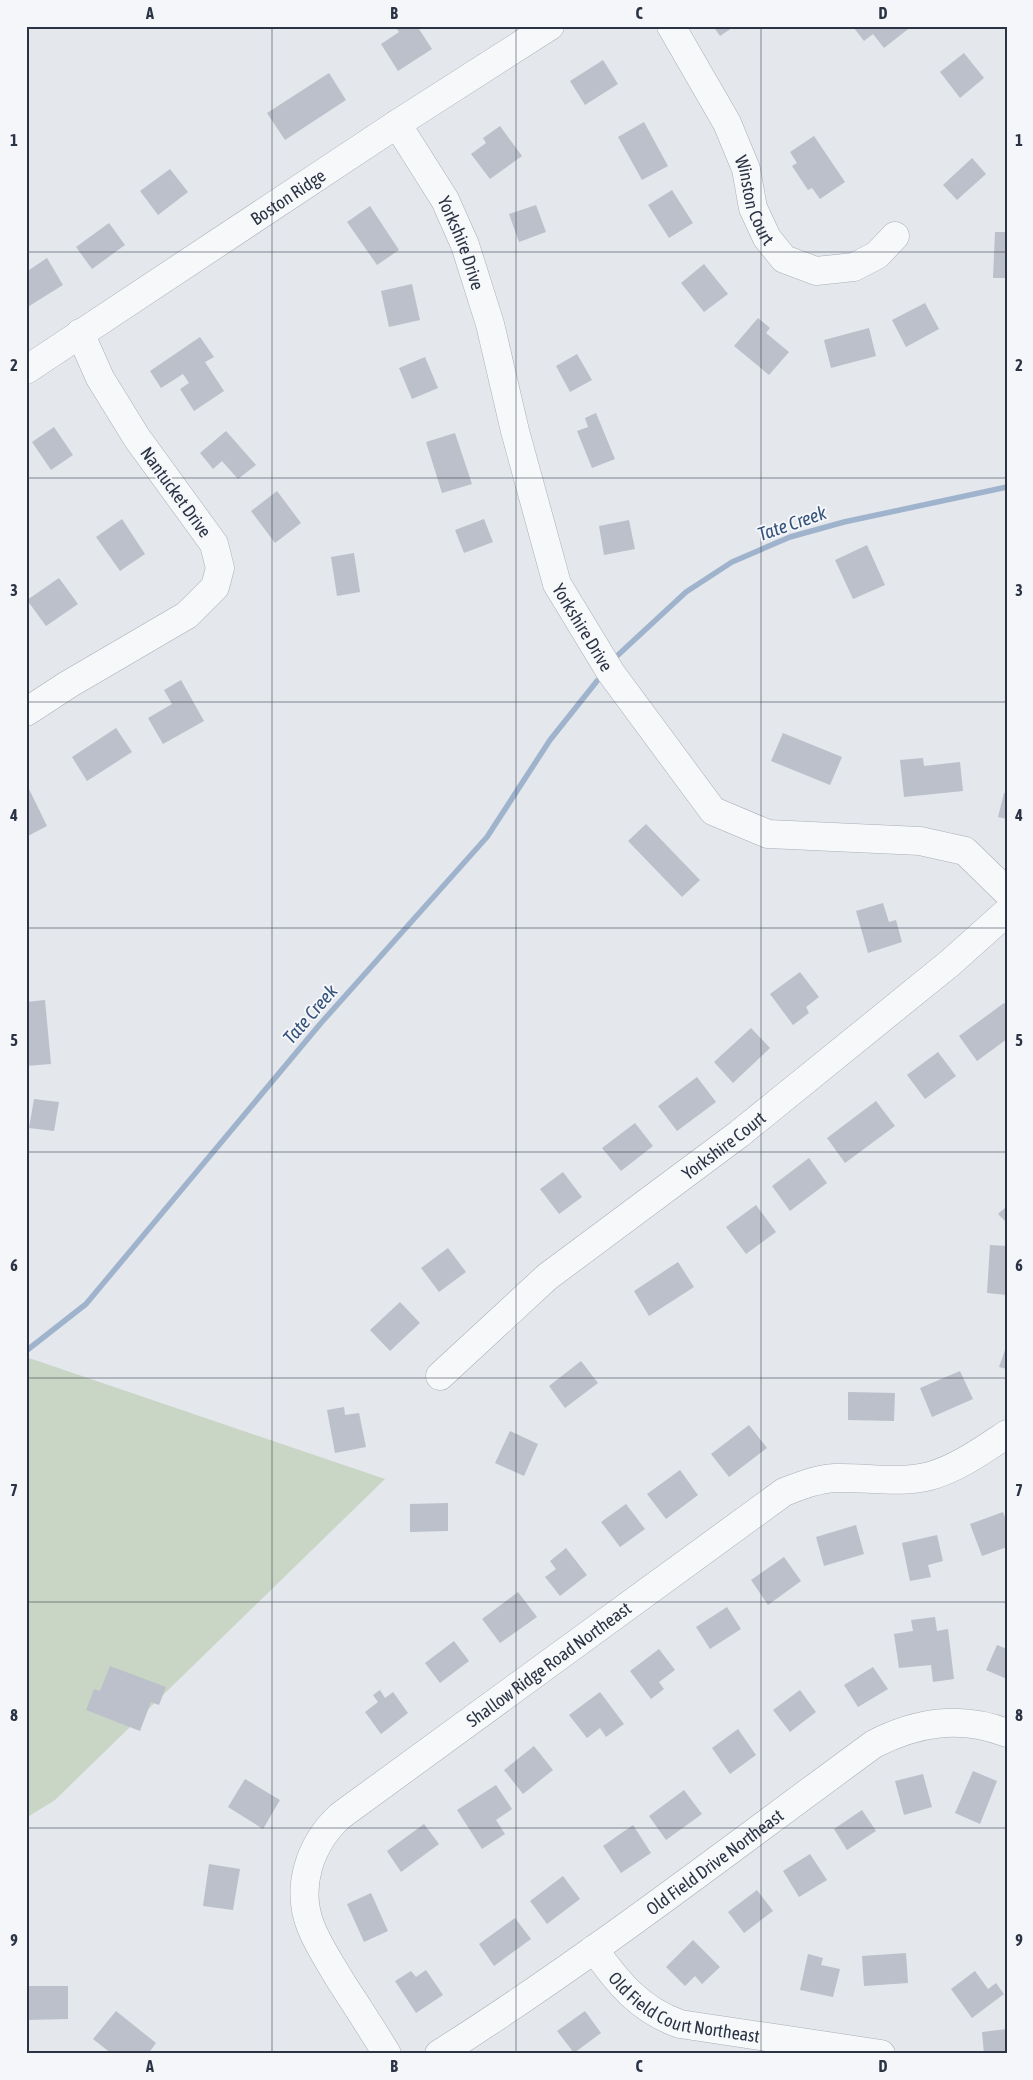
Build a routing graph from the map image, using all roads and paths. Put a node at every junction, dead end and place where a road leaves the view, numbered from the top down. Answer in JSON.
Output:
{"nodes":[{"id":1,"x":550,"y":26,"type":"edge"},
{"id":2,"x":671,"y":26,"type":"edge"},
{"id":3,"x":397,"y":124,"type":"junction"},
{"id":4,"x":895,"y":236,"type":"dead end"},
{"id":5,"x":80,"y":333,"type":"junction"},
{"id":6,"x":26,"y":370,"type":"edge"},
{"id":7,"x":26,"y":712,"type":"edge"},
{"id":8,"x":1007,"y":892,"type":"edge"},
{"id":9,"x":1007,"y":912,"type":"edge"},
{"id":10,"x":440,"y":1376,"type":"dead end"},
{"id":11,"x":1007,"y":1434,"type":"edge"},
{"id":12,"x":1007,"y":1733,"type":"edge"},
{"id":13,"x":594,"y":1949,"type":"junction"},
{"id":14,"x":387,"y":2054,"type":"edge"},
{"id":15,"x":439,"y":2054,"type":"edge"},
{"id":16,"x":880,"y":2054,"type":"edge"}],
"edges":[{"from":1,"to":3,"type":"street","name":"Boston Ridge"},
{"from":2,"to":4,"type":"street","name":"Winston Court"},
{"from":3,"to":5,"type":"street","name":"Boston Ridge"},
{"from":3,"to":8,"type":"street","name":"Yorkshire Drive"},
{"from":5,"to":6,"type":"street","name":"Boston Ridge"},
{"from":5,"to":7,"type":"street","name":"Nantucket Drive"},
{"from":9,"to":10,"type":"street","name":"Yorkshire Court"},
{"from":11,"to":14,"type":"street","name":"Shallow Ridge Road Northeast"},
{"from":12,"to":13,"type":"street","name":"Old Field Drive Northeast"},
{"from":13,"to":15,"type":"street","name":"Old Field Drive Northeast"},
{"from":13,"to":16,"type":"street","name":"Old Field Court Northeast"}]}
